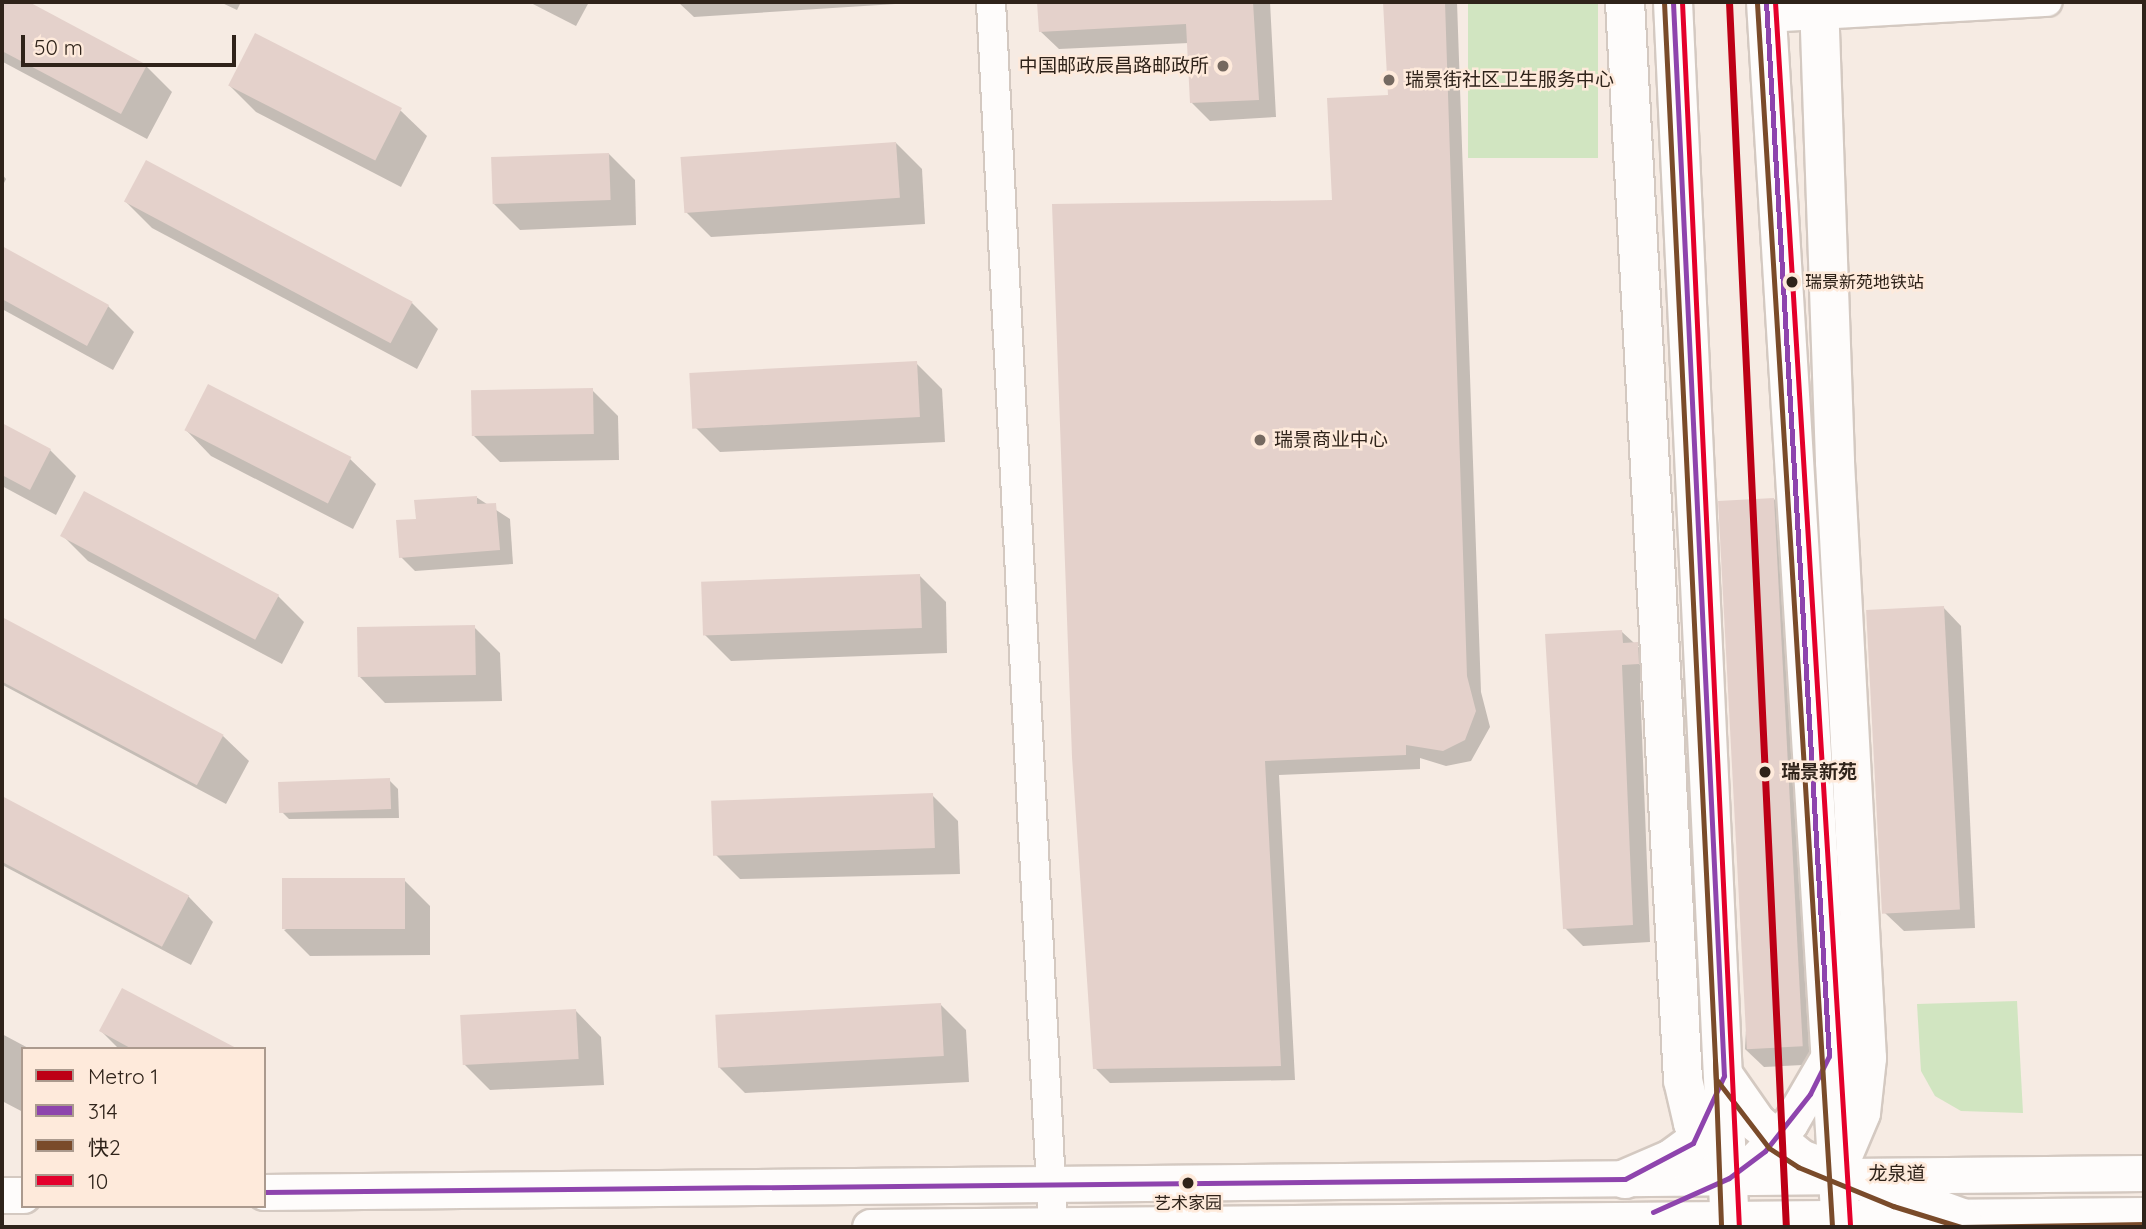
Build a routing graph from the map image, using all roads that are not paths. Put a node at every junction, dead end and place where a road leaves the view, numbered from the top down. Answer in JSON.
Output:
{"nodes":[{"id":1,"x":991,"y":2,"type":"edge"},
{"id":2,"x":1626,"y":2,"type":"edge"},
{"id":3,"x":1674,"y":2,"type":"edge"},
{"id":4,"x":2048,"y":2,"type":"edge"},
{"id":5,"x":1819,"y":9,"type":"edge"},
{"id":6,"x":1766,"y":10,"type":"edge"},
{"id":7,"x":1829,"y":1056,"type":"junction"},
{"id":8,"x":1724,"y":1076,"type":"junction"},
{"id":9,"x":1700,"y":1134,"type":"junction"},
{"id":10,"x":1774,"y":1141,"type":"junction"},
{"id":11,"x":2144,"y":1173,"type":"edge"},
{"id":12,"x":1836,"y":1174,"type":"junction"},
{"id":13,"x":1729,"y":1178,"type":"junction"},
{"id":14,"x":1625,"y":1179,"type":"junction"},
{"id":15,"x":1051,"y":1184,"type":"junction"},
{"id":16,"x":266,"y":1192,"type":"edge"},
{"id":17,"x":2,"y":1195,"type":"edge"},
{"id":18,"x":21,"y":1195,"type":"edge"},
{"id":19,"x":2144,"y":1216,"type":"edge"},
{"id":20,"x":1962,"y":1218,"type":"junction"},
{"id":21,"x":1629,"y":1220,"type":"junction"},
{"id":22,"x":1730,"y":1223,"type":"edge"},
{"id":23,"x":1841,"y":1223,"type":"edge"},
{"id":24,"x":1053,"y":1226,"type":"edge"},
{"id":25,"x":870,"y":1227,"type":"edge"}],
"edges":[{"from":1,"to":15,"type":"street"},
{"from":2,"to":9,"type":"main road"},
{"from":3,"to":8,"type":"main road"},
{"from":4,"to":5,"type":"street"},
{"from":5,"to":6,"type":"street"},
{"from":5,"to":12,"type":"main road"},
{"from":6,"to":7,"type":"main road"},
{"from":7,"to":10,"type":"street"},
{"from":7,"to":12,"type":"main road"},
{"from":8,"to":9,"type":"main road"},
{"from":8,"to":10,"type":"main road"},
{"from":8,"to":13,"type":"main road"},
{"from":9,"to":13,"type":"main road"},
{"from":9,"to":14,"type":"main road"},
{"from":10,"to":12,"type":"main road"},
{"from":10,"to":13,"type":"street"},
{"from":11,"to":12,"type":"street","name":"龙泉道"},
{"from":12,"to":13,"type":"street","name":"龙泉道"},
{"from":12,"to":20,"type":"main road"},
{"from":12,"to":23,"type":"main road"},
{"from":13,"to":14,"type":"street","name":"龙泉道"},
{"from":13,"to":21,"type":"street"},
{"from":13,"to":22,"type":"main road"},
{"from":14,"to":15,"type":"street","name":"龙泉道"},
{"from":15,"to":16,"type":"street","name":"龙泉道"},
{"from":15,"to":24,"type":"street"},
{"from":17,"to":18,"type":"street"},
{"from":19,"to":20,"type":"street"},
{"from":20,"to":23,"type":"street"},
{"from":21,"to":22,"type":"street"},
{"from":21,"to":24,"type":"street"},
{"from":22,"to":23,"type":"street"},
{"from":24,"to":25,"type":"street"}]}
